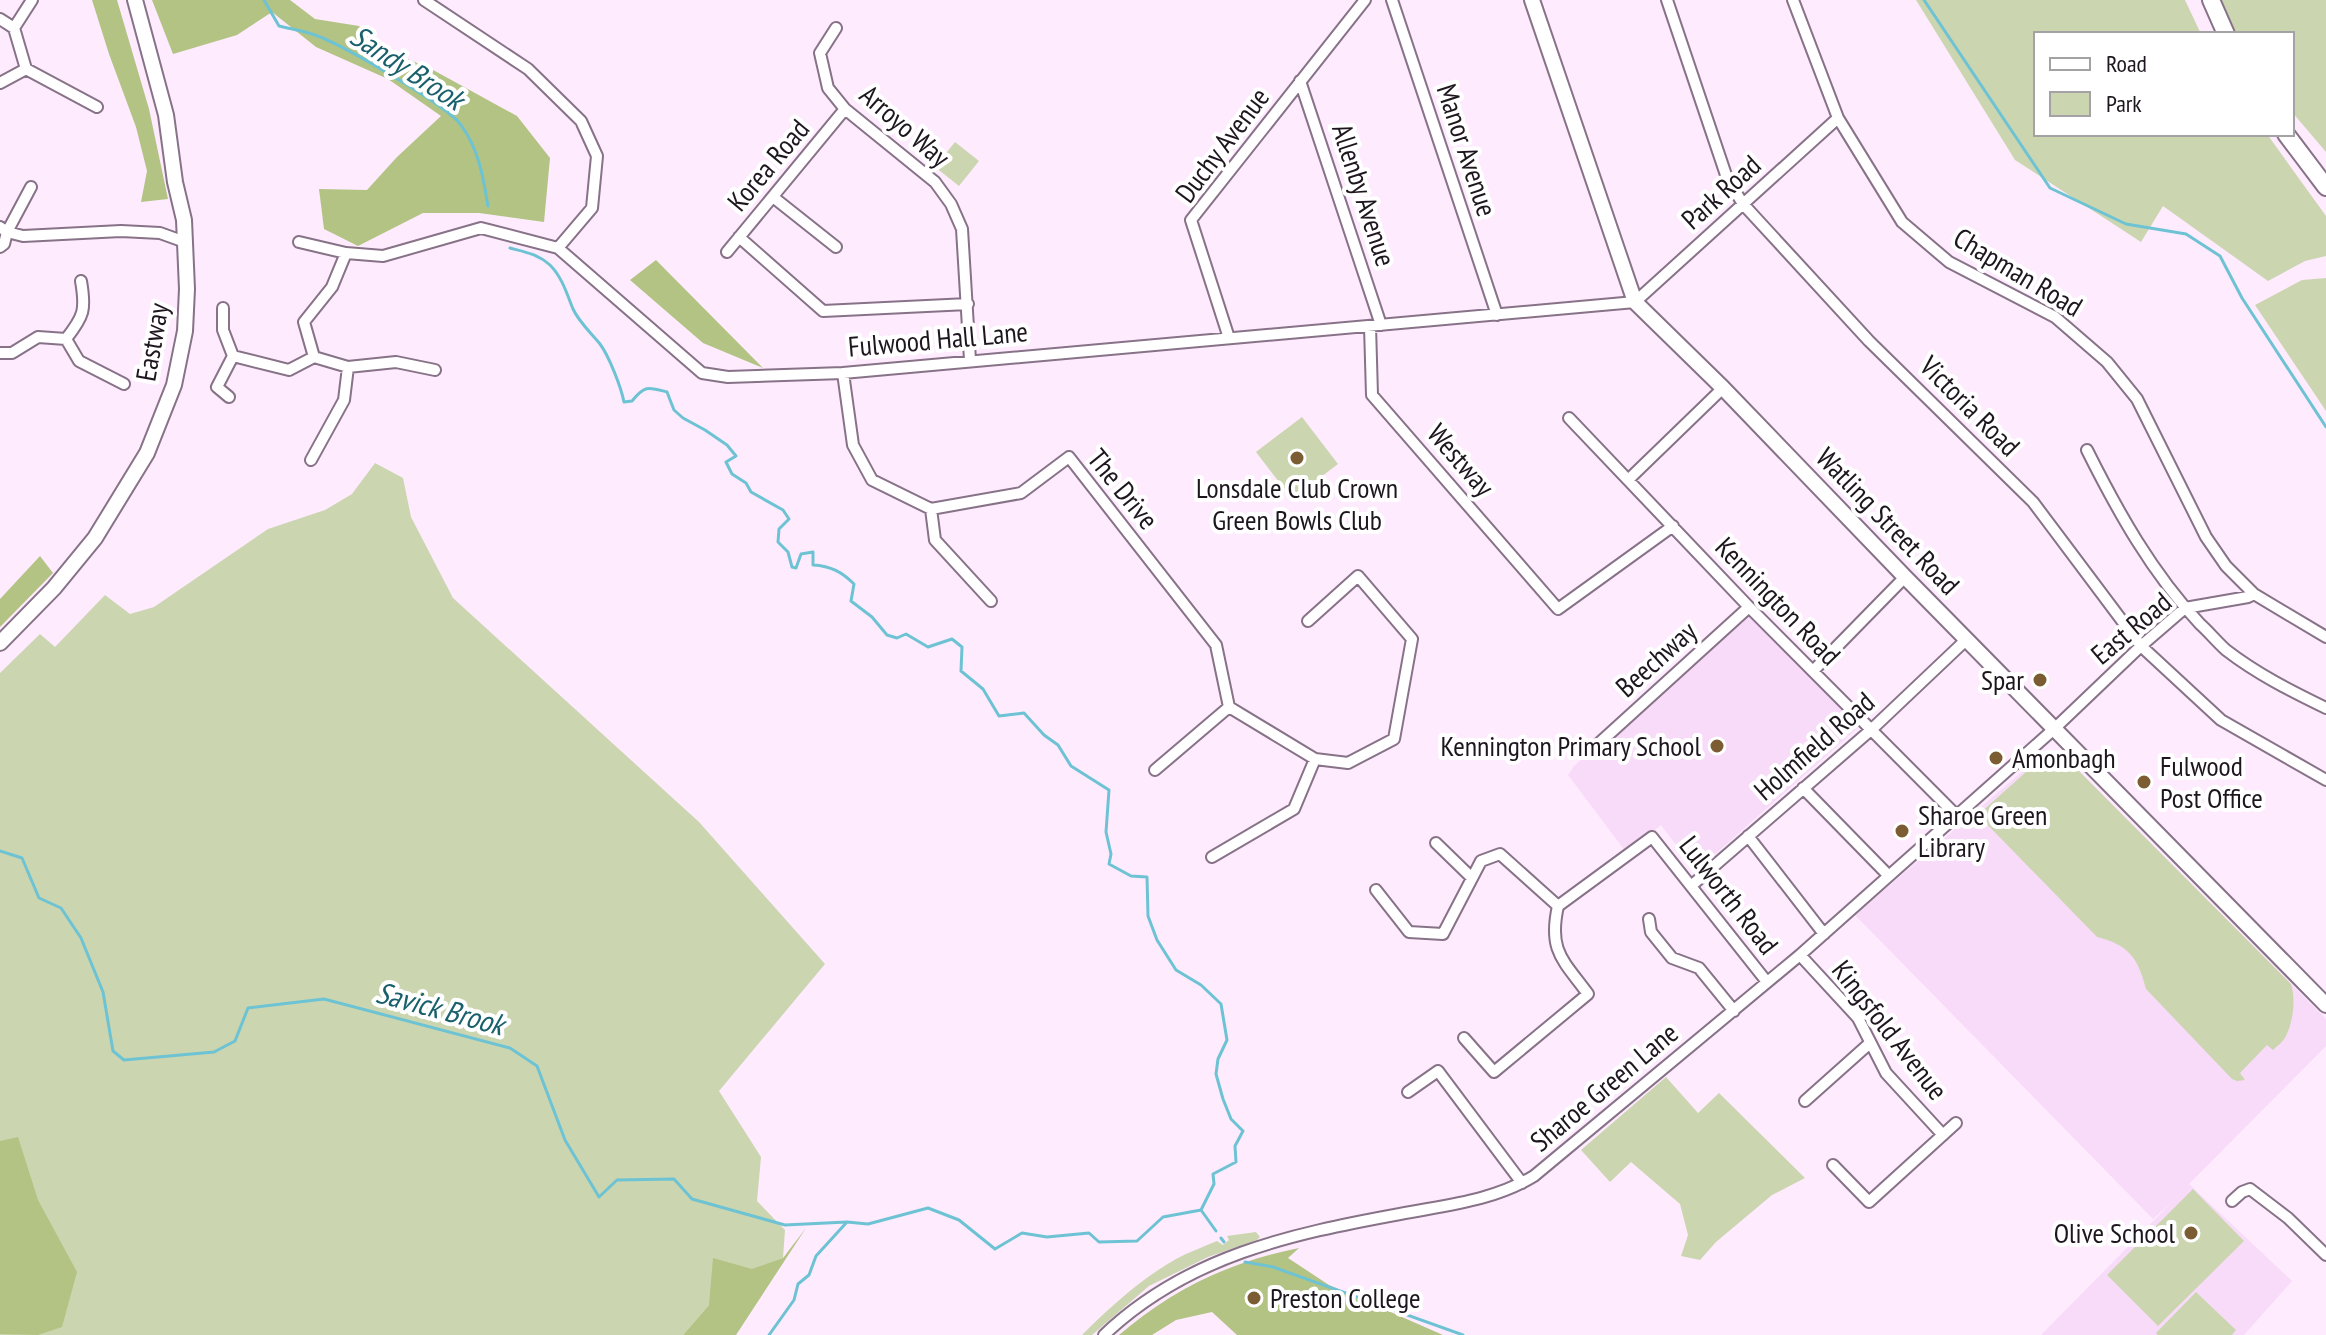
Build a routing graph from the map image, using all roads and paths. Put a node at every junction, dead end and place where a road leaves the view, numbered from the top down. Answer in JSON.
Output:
{"nodes":[{"id":1,"x":32,"y":0,"type":"edge"},
{"id":2,"x":135,"y":0,"type":"edge"},
{"id":3,"x":424,"y":0,"type":"edge"},
{"id":4,"x":1365,"y":0,"type":"edge"},
{"id":5,"x":1392,"y":0,"type":"edge"},
{"id":6,"x":1532,"y":0,"type":"edge"},
{"id":7,"x":1667,"y":0,"type":"edge"},
{"id":8,"x":2211,"y":0,"type":"edge"},
{"id":9,"x":1796,"y":5,"type":"edge"},
{"id":10,"x":0,"y":19,"type":"edge"},
{"id":11,"x":14,"y":28,"type":"junction"},
{"id":12,"x":836,"y":28,"type":"dead end"},
{"id":13,"x":2225,"y":32,"type":"edge"},
{"id":14,"x":26,"y":69,"type":"junction"},
{"id":15,"x":1300,"y":81,"type":"junction"},
{"id":16,"x":0,"y":83,"type":"edge"},
{"id":17,"x":97,"y":107,"type":"dead end"},
{"id":18,"x":845,"y":109,"type":"junction"},
{"id":19,"x":1838,"y":118,"type":"junction"},
{"id":20,"x":2288,"y":136,"type":"edge"},
{"id":21,"x":31,"y":187,"type":"dead end"},
{"id":22,"x":2326,"y":187,"type":"edge"},
{"id":23,"x":773,"y":197,"type":"junction"},
{"id":24,"x":1743,"y":204,"type":"junction"},
{"id":25,"x":184,"y":220,"type":"junction"},
{"id":26,"x":4,"y":229,"type":"edge"},
{"id":27,"x":160,"y":233,"type":"junction"},
{"id":28,"x":739,"y":237,"type":"junction"},
{"id":29,"x":185,"y":242,"type":"junction"},
{"id":30,"x":299,"y":242,"type":"dead end"},
{"id":31,"x":0,"y":247,"type":"edge"},
{"id":32,"x":836,"y":247,"type":"dead end"},
{"id":33,"x":558,"y":248,"type":"junction"},
{"id":34,"x":727,"y":252,"type":"dead end"},
{"id":35,"x":346,"y":253,"type":"junction"},
{"id":36,"x":81,"y":281,"type":"dead end"},
{"id":37,"x":1635,"y":302,"type":"junction"},
{"id":38,"x":968,"y":304,"type":"junction"},
{"id":39,"x":223,"y":308,"type":"dead end"},
{"id":40,"x":1497,"y":315,"type":"junction"},
{"id":41,"x":1376,"y":325,"type":"junction"},
{"id":42,"x":1229,"y":338,"type":"junction"},
{"id":43,"x":66,"y":339,"type":"junction"},
{"id":44,"x":0,"y":353,"type":"edge"},
{"id":45,"x":233,"y":356,"type":"junction"},
{"id":46,"x":314,"y":357,"type":"junction"},
{"id":47,"x":970,"y":360,"type":"junction"},
{"id":48,"x":348,"y":367,"type":"junction"},
{"id":49,"x":435,"y":370,"type":"dead end"},
{"id":50,"x":843,"y":373,"type":"junction"},
{"id":51,"x":124,"y":384,"type":"dead end"},
{"id":52,"x":1723,"y":388,"type":"junction"},
{"id":53,"x":229,"y":397,"type":"dead end"},
{"id":54,"x":1569,"y":418,"type":"dead end"},
{"id":55,"x":2087,"y":450,"type":"dead end"},
{"id":56,"x":311,"y":460,"type":"dead end"},
{"id":57,"x":1628,"y":480,"type":"junction"},
{"id":58,"x":931,"y":509,"type":"junction"},
{"id":59,"x":1673,"y":526,"type":"junction"},
{"id":60,"x":1905,"y":577,"type":"junction"},
{"id":61,"x":2254,"y":594,"type":"junction"},
{"id":62,"x":991,"y":601,"type":"dead end"},
{"id":63,"x":1749,"y":607,"type":"junction"},
{"id":64,"x":2185,"y":608,"type":"junction"},
{"id":65,"x":1308,"y":621,"type":"dead end"},
{"id":66,"x":2326,"y":637,"type":"edge"},
{"id":67,"x":1967,"y":639,"type":"junction"},
{"id":68,"x":0,"y":643,"type":"edge"},
{"id":69,"x":2141,"y":646,"type":"junction"},
{"id":70,"x":1813,"y":671,"type":"junction"},
{"id":71,"x":1229,"y":707,"type":"junction"},
{"id":72,"x":2326,"y":708,"type":"edge"},
{"id":73,"x":1872,"y":729,"type":"junction"},
{"id":74,"x":2054,"y":729,"type":"junction"},
{"id":75,"x":1596,"y":746,"type":"dead end"},
{"id":76,"x":1315,"y":759,"type":"junction"},
{"id":77,"x":1155,"y":770,"type":"dead end"},
{"id":78,"x":2326,"y":780,"type":"edge"},
{"id":79,"x":1803,"y":788,"type":"junction"},
{"id":80,"x":1956,"y":815,"type":"junction"},
{"id":81,"x":1748,"y":836,"type":"junction"},
{"id":82,"x":1436,"y":843,"type":"dead end"},
{"id":83,"x":1212,"y":857,"type":"dead end"},
{"id":84,"x":1888,"y":875,"type":"junction"},
{"id":85,"x":1472,"y":878,"type":"junction"},
{"id":86,"x":1691,"y":886,"type":"junction"},
{"id":87,"x":1376,"y":890,"type":"dead end"},
{"id":88,"x":1558,"y":906,"type":"junction"},
{"id":89,"x":1649,"y":919,"type":"dead end"},
{"id":90,"x":1824,"y":934,"type":"junction"},
{"id":91,"x":1800,"y":955,"type":"junction"},
{"id":92,"x":1767,"y":982,"type":"junction"},
{"id":93,"x":2326,"y":1005,"type":"edge"},
{"id":94,"x":1734,"y":1011,"type":"junction"},
{"id":95,"x":1464,"y":1038,"type":"dead end"},
{"id":96,"x":1870,"y":1043,"type":"junction"},
{"id":97,"x":1408,"y":1092,"type":"dead end"},
{"id":98,"x":1805,"y":1101,"type":"dead end"},
{"id":99,"x":1956,"y":1123,"type":"dead end"},
{"id":100,"x":1943,"y":1135,"type":"junction"},
{"id":101,"x":1833,"y":1165,"type":"dead end"},
{"id":102,"x":1522,"y":1183,"type":"junction"},
{"id":103,"x":2232,"y":1201,"type":"dead end"},
{"id":104,"x":2326,"y":1255,"type":"edge"},
{"id":105,"x":1104,"y":1335,"type":"edge"}],
"edges":[{"from":1,"to":11,"type":"street"},
{"from":2,"to":25,"type":"main road","name":"Eastway"},
{"from":3,"to":33,"type":"street"},
{"from":4,"to":15,"type":"street","name":"Duchy Avenue"},
{"from":5,"to":40,"type":"street","name":"Manor Avenue"},
{"from":6,"to":37,"type":"main road","name":"Watling Street Road"},
{"from":7,"to":24,"type":"street","name":"Victoria Road"},
{"from":8,"to":13,"type":"highway"},
{"from":9,"to":19,"type":"street","name":"Chapman Road"},
{"from":10,"to":11,"type":"street"},
{"from":11,"to":14,"type":"street"},
{"from":12,"to":18,"type":"street","name":"Arroyo Way"},
{"from":14,"to":16,"type":"street"},
{"from":14,"to":17,"type":"street"},
{"from":15,"to":41,"type":"street","name":"Allenby Avenue"},
{"from":15,"to":42,"type":"street","name":"Duchy Avenue"},
{"from":18,"to":23,"type":"street","name":"Korea Road"},
{"from":18,"to":38,"type":"street","name":"Arroyo Way"},
{"from":19,"to":24,"type":"street","name":"Park Road"},
{"from":19,"to":61,"type":"street","name":"Chapman Road"},
{"from":20,"to":22,"type":"highway"},
{"from":21,"to":26,"type":"street"},
{"from":23,"to":28,"type":"street","name":"Korea Road"},
{"from":23,"to":32,"type":"street"},
{"from":24,"to":37,"type":"street","name":"Park Road"},
{"from":24,"to":69,"type":"street","name":"Victoria Road"},
{"from":25,"to":27,"type":"street"},
{"from":25,"to":29,"type":"main road","name":"Eastway"},
{"from":26,"to":27,"type":"street"},
{"from":26,"to":31,"type":"street"},
{"from":27,"to":29,"type":"street"},
{"from":28,"to":34,"type":"street","name":"Korea Road"},
{"from":28,"to":38,"type":"street"},
{"from":29,"to":68,"type":"main road","name":"Eastway"},
{"from":30,"to":35,"type":"street","name":"Fulwood Hall Lane"},
{"from":33,"to":35,"type":"street","name":"Fulwood Hall Lane"},
{"from":33,"to":50,"type":"street","name":"Fulwood Hall Lane"},
{"from":35,"to":46,"type":"street"},
{"from":36,"to":43,"type":"street"},
{"from":37,"to":40,"type":"street","name":"Fulwood Hall Lane"},
{"from":37,"to":52,"type":"main road","name":"Watling Street Road"},
{"from":38,"to":47,"type":"street","name":"Arroyo Way"},
{"from":39,"to":45,"type":"street"},
{"from":40,"to":41,"type":"street","name":"Fulwood Hall Lane"},
{"from":41,"to":42,"type":"street","name":"Fulwood Hall Lane"},
{"from":41,"to":59,"type":"street","name":"Westway"},
{"from":42,"to":47,"type":"street","name":"Fulwood Hall Lane"},
{"from":43,"to":44,"type":"street"},
{"from":43,"to":51,"type":"street"},
{"from":45,"to":46,"type":"street"},
{"from":45,"to":53,"type":"street"},
{"from":46,"to":48,"type":"street"},
{"from":47,"to":50,"type":"street","name":"Fulwood Hall Lane"},
{"from":48,"to":49,"type":"street"},
{"from":48,"to":56,"type":"street"},
{"from":50,"to":58,"type":"street"},
{"from":52,"to":57,"type":"street"},
{"from":52,"to":60,"type":"main road","name":"Watling Street Road"},
{"from":54,"to":57,"type":"street","name":"Kennington Road"},
{"from":55,"to":64,"type":"street"},
{"from":57,"to":59,"type":"street","name":"Kennington Road"},
{"from":58,"to":62,"type":"street"},
{"from":58,"to":71,"type":"street","name":"The Drive"},
{"from":59,"to":63,"type":"street","name":"Kennington Road"},
{"from":60,"to":67,"type":"main road","name":"Watling Street Road"},
{"from":60,"to":70,"type":"street"},
{"from":61,"to":64,"type":"street","name":"East Road"},
{"from":61,"to":66,"type":"street","name":"Chapman Road"},
{"from":63,"to":70,"type":"street","name":"Kennington Road"},
{"from":63,"to":75,"type":"street","name":"Beechway"},
{"from":64,"to":69,"type":"street","name":"East Road"},
{"from":64,"to":72,"type":"street"},
{"from":65,"to":76,"type":"street"},
{"from":67,"to":73,"type":"street","name":"Holmfield Road"},
{"from":67,"to":74,"type":"main road","name":"Watling Street Road"},
{"from":69,"to":74,"type":"street","name":"East Road"},
{"from":69,"to":78,"type":"street","name":"Victoria Road"},
{"from":70,"to":73,"type":"street","name":"Kennington Road"},
{"from":71,"to":76,"type":"street"},
{"from":71,"to":77,"type":"street"},
{"from":73,"to":79,"type":"street","name":"Holmfield Road"},
{"from":73,"to":80,"type":"street","name":"Kennington Road"},
{"from":74,"to":80,"type":"street","name":"Sharoe Green Lane"},
{"from":74,"to":93,"type":"main road","name":"Watling Street Road"},
{"from":76,"to":83,"type":"street"},
{"from":79,"to":81,"type":"street","name":"Holmfield Road"},
{"from":79,"to":84,"type":"street"},
{"from":80,"to":84,"type":"street","name":"Sharoe Green Lane"},
{"from":81,"to":86,"type":"street","name":"Holmfield Road"},
{"from":81,"to":90,"type":"street"},
{"from":82,"to":85,"type":"street"},
{"from":84,"to":90,"type":"street","name":"Sharoe Green Lane"},
{"from":85,"to":87,"type":"street"},
{"from":85,"to":88,"type":"street"},
{"from":86,"to":88,"type":"street","name":"Lulworth Road"},
{"from":86,"to":92,"type":"street","name":"Lulworth Road"},
{"from":88,"to":95,"type":"street"},
{"from":89,"to":94,"type":"street"},
{"from":90,"to":91,"type":"street","name":"Sharoe Green Lane"},
{"from":91,"to":92,"type":"street","name":"Sharoe Green Lane"},
{"from":91,"to":96,"type":"street","name":"Kingsfold Avenue"},
{"from":92,"to":94,"type":"street","name":"Sharoe Green Lane"},
{"from":94,"to":102,"type":"street","name":"Sharoe Green Lane"},
{"from":96,"to":98,"type":"street"},
{"from":96,"to":100,"type":"street","name":"Kingsfold Avenue"},
{"from":97,"to":102,"type":"street"},
{"from":99,"to":100,"type":"street"},
{"from":100,"to":101,"type":"street"},
{"from":102,"to":105,"type":"street","name":"Sharoe Green Lane"},
{"from":103,"to":104,"type":"street"}]}
